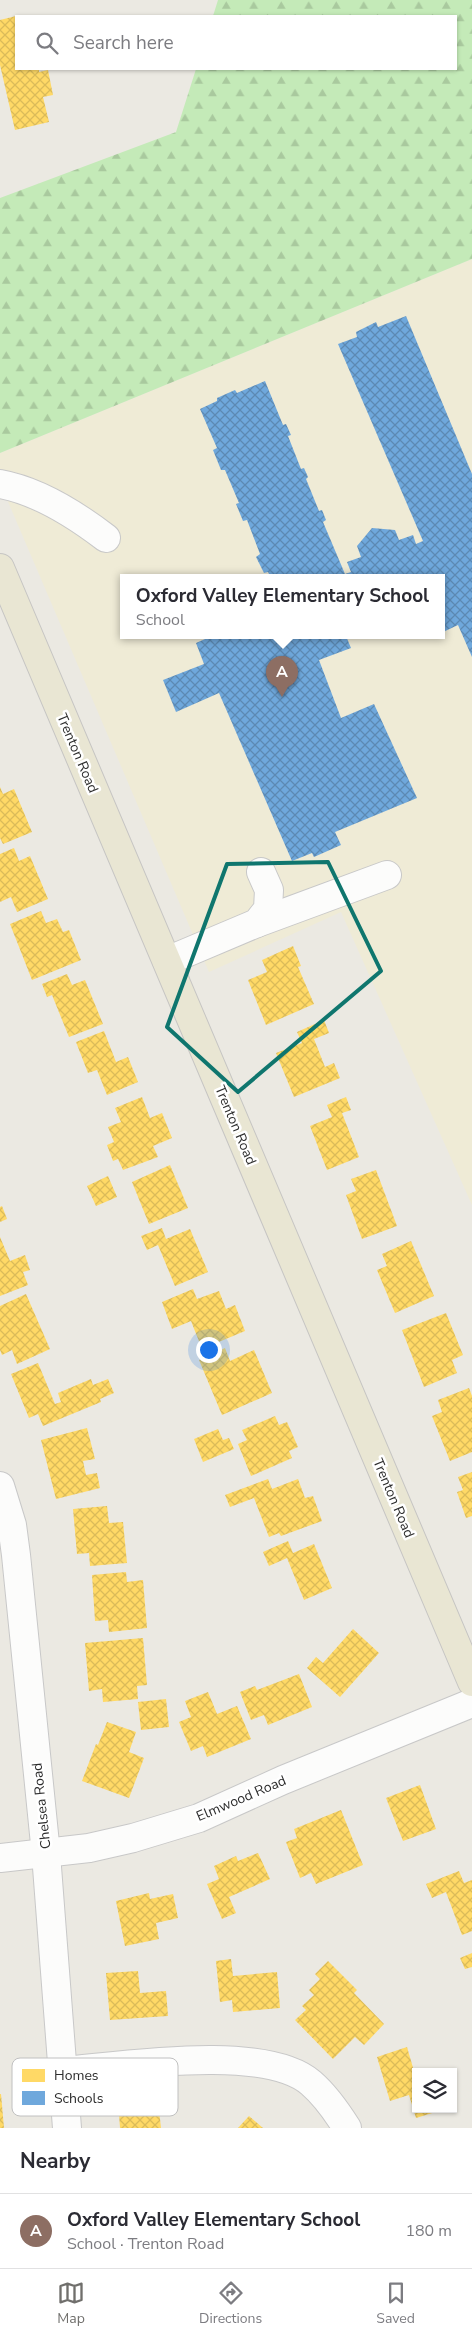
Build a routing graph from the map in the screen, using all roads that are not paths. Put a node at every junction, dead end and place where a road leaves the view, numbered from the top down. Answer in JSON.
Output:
{"nodes":[{"id":1,"x":0,"y":484,"type":"edge"},
{"id":2,"x":106,"y":538,"type":"dead end"},
{"id":3,"x":0,"y":568,"type":"edge"},
{"id":4,"x":261,"y":872,"type":"dead end"},
{"id":5,"x":387,"y":876,"type":"dead end"},
{"id":6,"x":257,"y":923,"type":"junction"},
{"id":7,"x":166,"y":961,"type":"junction"},
{"id":8,"x":0,"y":1486,"type":"edge"},
{"id":9,"x":472,"y":1682,"type":"edge"},
{"id":10,"x":472,"y":1703,"type":"edge"},
{"id":11,"x":46,"y":1854,"type":"junction"},
{"id":12,"x":0,"y":1858,"type":"edge"},
{"id":13,"x":62,"y":2058,"type":"edge"},
{"id":14,"x":178,"y":2062,"type":"edge"},
{"id":15,"x":347,"y":2128,"type":"edge"}],
"edges":[{"from":1,"to":2,"type":"street"},
{"from":3,"to":7,"type":"main road","name":"Trenton Road"},
{"from":4,"to":6,"type":"street"},
{"from":5,"to":6,"type":"street"},
{"from":6,"to":7,"type":"street"},
{"from":7,"to":9,"type":"main road","name":"Trenton Road"},
{"from":8,"to":11,"type":"street","name":"Chelsea Road"},
{"from":10,"to":11,"type":"street","name":"Elmwood Road"},
{"from":11,"to":12,"type":"street","name":"Elmwood Road"},
{"from":11,"to":13,"type":"street","name":"Chelsea Road"},
{"from":14,"to":15,"type":"street"}]}
